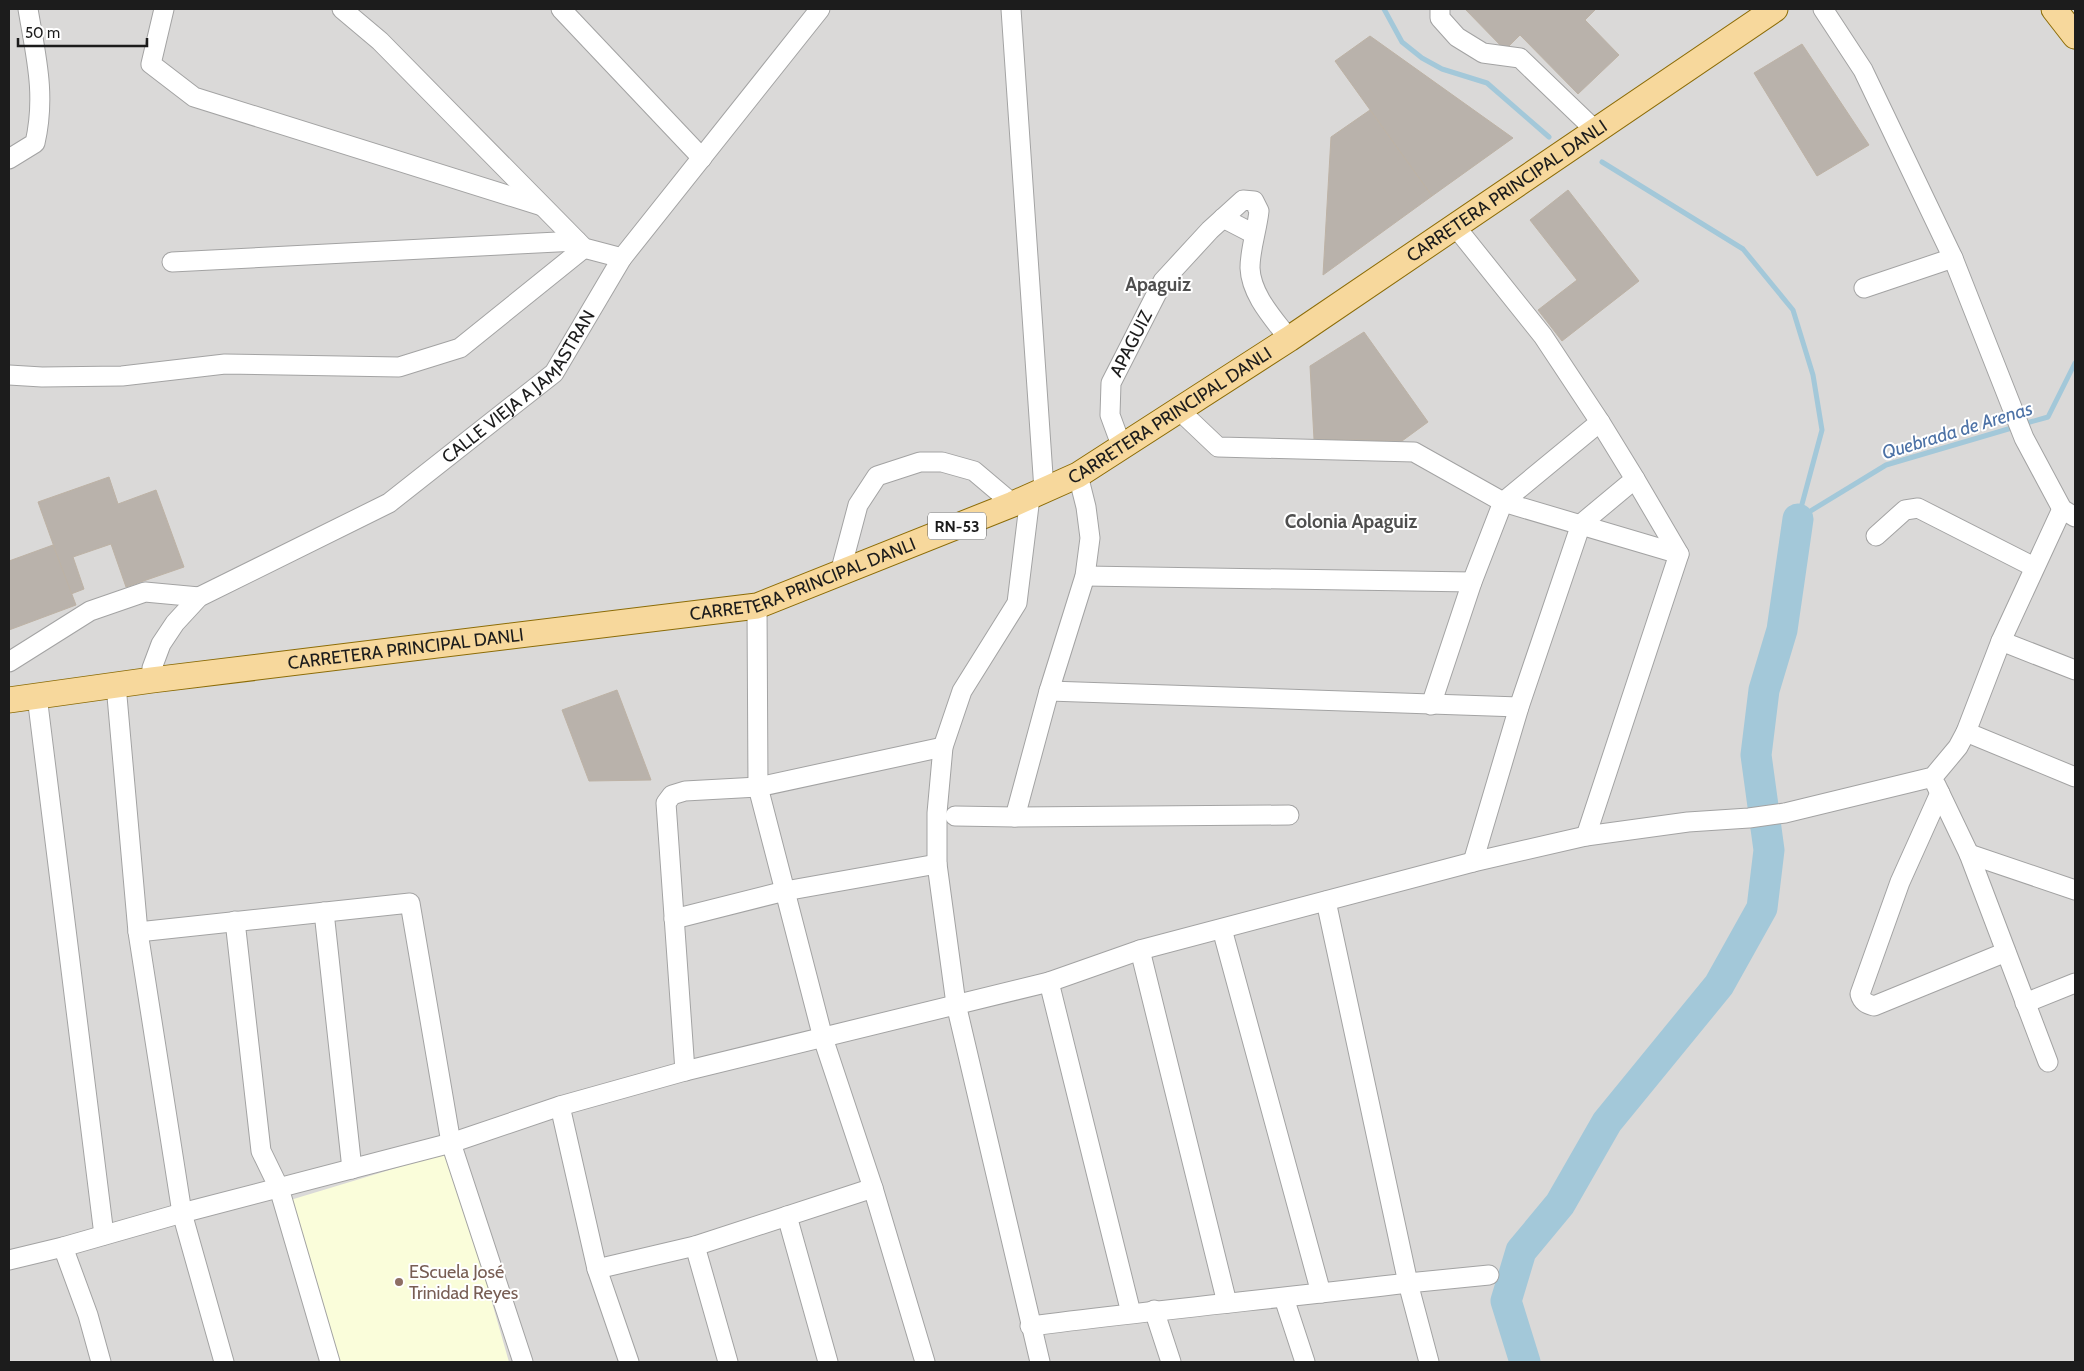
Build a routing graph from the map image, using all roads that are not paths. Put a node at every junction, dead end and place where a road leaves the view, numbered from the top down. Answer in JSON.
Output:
{"nodes":[{"id":1,"x":28,"y":9,"type":"edge"},
{"id":2,"x":164,"y":9,"type":"edge"},
{"id":3,"x":342,"y":9,"type":"edge"},
{"id":4,"x":561,"y":9,"type":"edge"},
{"id":5,"x":820,"y":9,"type":"edge"},
{"id":6,"x":1010,"y":9,"type":"edge"},
{"id":7,"x":1440,"y":9,"type":"edge"},
{"id":8,"x":1775,"y":9,"type":"edge"},
{"id":9,"x":1823,"y":9,"type":"edge"},
{"id":10,"x":2054,"y":9,"type":"edge"},
{"id":11,"x":2075,"y":36,"type":"edge"},
{"id":12,"x":1596,"y":130,"type":"junction"},
{"id":13,"x":702,"y":158,"type":"junction"},
{"id":14,"x":9,"y":159,"type":"edge"},
{"id":15,"x":542,"y":206,"type":"junction"},
{"id":16,"x":1223,"y":218,"type":"junction"},
{"id":17,"x":1455,"y":226,"type":"junction"},
{"id":18,"x":1254,"y":234,"type":"junction"},
{"id":19,"x":580,"y":245,"type":"junction"},
{"id":20,"x":622,"y":258,"type":"junction"},
{"id":21,"x":1953,"y":258,"type":"junction"},
{"id":22,"x":172,"y":262,"type":"dead end"},
{"id":23,"x":1864,"y":288,"type":"dead end"},
{"id":24,"x":1289,"y":339,"type":"junction"},
{"id":25,"x":9,"y":375,"type":"edge"},
{"id":26,"x":1179,"y":410,"type":"junction"},
{"id":27,"x":1600,"y":422,"type":"junction"},
{"id":28,"x":1122,"y":446,"type":"junction"},
{"id":29,"x":1078,"y":475,"type":"junction"},
{"id":30,"x":1635,"y":479,"type":"junction"},
{"id":31,"x":1029,"y":497,"type":"junction"},
{"id":32,"x":1502,"y":502,"type":"junction"},
{"id":33,"x":2069,"y":513,"type":"edge"},
{"id":34,"x":1582,"y":524,"type":"junction"},
{"id":35,"x":1876,"y":536,"type":"dead end"},
{"id":36,"x":1679,"y":554,"type":"junction"},
{"id":37,"x":2034,"y":567,"type":"junction"},
{"id":38,"x":840,"y":573,"type":"junction"},
{"id":39,"x":1085,"y":576,"type":"junction"},
{"id":40,"x":1472,"y":582,"type":"junction"},
{"id":41,"x":199,"y":597,"type":"junction"},
{"id":42,"x":757,"y":606,"type":"junction"},
{"id":43,"x":2001,"y":641,"type":"junction"},
{"id":44,"x":9,"y":662,"type":"edge"},
{"id":45,"x":2075,"y":670,"type":"edge"},
{"id":46,"x":152,"y":680,"type":"junction"},
{"id":47,"x":116,"y":685,"type":"junction"},
{"id":48,"x":1049,"y":691,"type":"junction"},
{"id":49,"x":37,"y":696,"type":"junction"},
{"id":50,"x":9,"y":700,"type":"edge"},
{"id":51,"x":1430,"y":705,"type":"junction"},
{"id":52,"x":1519,"y":707,"type":"junction"},
{"id":53,"x":1966,"y":732,"type":"junction"},
{"id":54,"x":943,"y":747,"type":"junction"},
{"id":55,"x":2075,"y":777,"type":"edge"},
{"id":56,"x":1936,"y":785,"type":"junction"},
{"id":57,"x":758,"y":787,"type":"junction"},
{"id":58,"x":1289,"y":815,"type":"dead end"},
{"id":59,"x":955,"y":816,"type":"dead end"},
{"id":60,"x":1015,"y":817,"type":"junction"},
{"id":61,"x":1586,"y":836,"type":"junction"},
{"id":62,"x":1969,"y":854,"type":"junction"},
{"id":63,"x":1473,"y":862,"type":"junction"},
{"id":64,"x":937,"y":864,"type":"junction"},
{"id":65,"x":2075,"y":890,"type":"edge"},
{"id":66,"x":785,"y":892,"type":"junction"},
{"id":67,"x":1326,"y":901,"type":"junction"},
{"id":68,"x":324,"y":912,"type":"junction"},
{"id":69,"x":674,"y":919,"type":"junction"},
{"id":70,"x":235,"y":922,"type":"junction"},
{"id":71,"x":1222,"y":929,"type":"junction"},
{"id":72,"x":138,"y":932,"type":"junction"},
{"id":73,"x":1140,"y":950,"type":"junction"},
{"id":74,"x":2006,"y":952,"type":"junction"},
{"id":75,"x":1050,"y":982,"type":"junction"},
{"id":76,"x":2075,"y":983,"type":"edge"},
{"id":77,"x":956,"y":1004,"type":"junction"},
{"id":78,"x":2025,"y":1004,"type":"junction"},
{"id":79,"x":823,"y":1038,"type":"junction"},
{"id":80,"x":2048,"y":1062,"type":"dead end"},
{"id":81,"x":685,"y":1071,"type":"junction"},
{"id":82,"x":560,"y":1106,"type":"junction"},
{"id":83,"x":451,"y":1143,"type":"junction"},
{"id":84,"x":352,"y":1169,"type":"junction"},
{"id":85,"x":279,"y":1188,"type":"junction"},
{"id":86,"x":873,"y":1188,"type":"junction"},
{"id":87,"x":182,"y":1213,"type":"junction"},
{"id":88,"x":787,"y":1216,"type":"junction"},
{"id":89,"x":104,"y":1235,"type":"junction"},
{"id":90,"x":695,"y":1246,"type":"junction"},
{"id":91,"x":63,"y":1247,"type":"junction"},
{"id":92,"x":9,"y":1260,"type":"edge"},
{"id":93,"x":597,"y":1269,"type":"junction"},
{"id":94,"x":1489,"y":1275,"type":"dead end"},
{"id":95,"x":1408,"y":1283,"type":"junction"},
{"id":96,"x":1321,"y":1293,"type":"junction"},
{"id":97,"x":1284,"y":1298,"type":"junction"},
{"id":98,"x":1227,"y":1303,"type":"junction"},
{"id":99,"x":1154,"y":1310,"type":"junction"},
{"id":100,"x":1131,"y":1313,"type":"junction"},
{"id":101,"x":1030,"y":1326,"type":"junction"},
{"id":102,"x":101,"y":1362,"type":"edge"},
{"id":103,"x":224,"y":1362,"type":"edge"},
{"id":104,"x":330,"y":1362,"type":"edge"},
{"id":105,"x":523,"y":1362,"type":"edge"},
{"id":106,"x":629,"y":1362,"type":"edge"},
{"id":107,"x":728,"y":1362,"type":"edge"},
{"id":108,"x":828,"y":1362,"type":"edge"},
{"id":109,"x":925,"y":1362,"type":"edge"},
{"id":110,"x":1040,"y":1362,"type":"edge"},
{"id":111,"x":1171,"y":1362,"type":"edge"},
{"id":112,"x":1305,"y":1362,"type":"edge"},
{"id":113,"x":1429,"y":1362,"type":"edge"}],
"edges":[{"from":1,"to":14,"type":"street"},
{"from":2,"to":15,"type":"street"},
{"from":3,"to":15,"type":"street"},
{"from":4,"to":13,"type":"street"},
{"from":5,"to":13,"type":"street","name":"CALLE VIEJA A JAMASTRAN"},
{"from":6,"to":31,"type":"street"},
{"from":7,"to":12,"type":"street"},
{"from":8,"to":12,"type":"main road","name":"CARRETERA PRINCIPAL DANLI","number":"RN-53"},
{"from":9,"to":21,"type":"street"},
{"from":10,"to":11,"type":"main road"},
{"from":12,"to":17,"type":"main road","name":"CARRETERA PRINCIPAL DANLI","number":"RN-53"},
{"from":13,"to":20,"type":"street","name":"CALLE VIEJA A JAMASTRAN"},
{"from":15,"to":19,"type":"street"},
{"from":16,"to":18,"type":"street"},
{"from":16,"to":18,"type":"street","name":"APAGUIZ"},
{"from":16,"to":28,"type":"street","name":"APAGUIZ"},
{"from":17,"to":24,"type":"main road","name":"CARRETERA PRINCIPAL DANLI","number":"RN-53"},
{"from":17,"to":27,"type":"street"},
{"from":18,"to":24,"type":"street","name":"APAGUIZ"},
{"from":19,"to":20,"type":"street"},
{"from":19,"to":22,"type":"street"},
{"from":19,"to":25,"type":"street"},
{"from":20,"to":41,"type":"street","name":"CALLE VIEJA A JAMASTRAN"},
{"from":21,"to":23,"type":"street"},
{"from":21,"to":33,"type":"street"},
{"from":24,"to":26,"type":"main road","name":"CARRETERA PRINCIPAL DANLI","number":"RN-53"},
{"from":26,"to":28,"type":"main road","name":"CARRETERA PRINCIPAL DANLI","number":"RN-53"},
{"from":26,"to":32,"type":"street"},
{"from":27,"to":30,"type":"street"},
{"from":27,"to":32,"type":"street"},
{"from":28,"to":29,"type":"main road","name":"CARRETERA PRINCIPAL DANLI","number":"RN-53"},
{"from":29,"to":31,"type":"main road","name":"CARRETERA PRINCIPAL DANLI","number":"RN-53"},
{"from":29,"to":39,"type":"street"},
{"from":30,"to":34,"type":"street"},
{"from":30,"to":36,"type":"street"},
{"from":31,"to":38,"type":"main road","name":"CARRETERA PRINCIPAL DANLI","number":"RN-53"},
{"from":31,"to":38,"type":"street"},
{"from":31,"to":54,"type":"street"},
{"from":32,"to":34,"type":"street"},
{"from":32,"to":40,"type":"street"},
{"from":33,"to":37,"type":"street"},
{"from":34,"to":36,"type":"street"},
{"from":34,"to":52,"type":"street"},
{"from":35,"to":37,"type":"street"},
{"from":36,"to":61,"type":"street"},
{"from":37,"to":43,"type":"street"},
{"from":38,"to":42,"type":"main road","name":"CARRETERA PRINCIPAL DANLI","number":"RN-53"},
{"from":39,"to":40,"type":"street"},
{"from":39,"to":48,"type":"street"},
{"from":40,"to":51,"type":"street"},
{"from":41,"to":44,"type":"street"},
{"from":41,"to":46,"type":"street","name":"CALLE VIEJA A JAMASTRAN"},
{"from":42,"to":46,"type":"main road","name":"CARRETERA PRINCIPAL DANLI","number":"RN-53"},
{"from":42,"to":57,"type":"street"},
{"from":43,"to":45,"type":"street"},
{"from":43,"to":53,"type":"street"},
{"from":46,"to":47,"type":"main road","name":"CARRETERA PRINCIPAL DANLI","number":"RN-53"},
{"from":47,"to":49,"type":"main road","name":"CARRETERA PRINCIPAL DANLI","number":"RN-53"},
{"from":47,"to":72,"type":"street"},
{"from":48,"to":51,"type":"street"},
{"from":48,"to":60,"type":"street"},
{"from":49,"to":50,"type":"main road","name":"CARRETERA PRINCIPAL DANLI","number":"RN-53"},
{"from":49,"to":89,"type":"street"},
{"from":51,"to":52,"type":"street"},
{"from":52,"to":63,"type":"street"},
{"from":53,"to":55,"type":"street"},
{"from":53,"to":56,"type":"street"},
{"from":54,"to":57,"type":"street"},
{"from":54,"to":64,"type":"street"},
{"from":56,"to":61,"type":"street"},
{"from":56,"to":62,"type":"street"},
{"from":56,"to":74,"type":"street"},
{"from":57,"to":66,"type":"street"},
{"from":57,"to":69,"type":"street"},
{"from":58,"to":60,"type":"street"},
{"from":59,"to":60,"type":"street"},
{"from":61,"to":63,"type":"street"},
{"from":62,"to":65,"type":"street"},
{"from":62,"to":74,"type":"street"},
{"from":63,"to":67,"type":"street"},
{"from":64,"to":66,"type":"street"},
{"from":64,"to":77,"type":"street"},
{"from":66,"to":69,"type":"street"},
{"from":66,"to":79,"type":"street"},
{"from":67,"to":71,"type":"street"},
{"from":67,"to":95,"type":"street"},
{"from":68,"to":70,"type":"street"},
{"from":68,"to":83,"type":"street"},
{"from":68,"to":84,"type":"street"},
{"from":69,"to":81,"type":"street"},
{"from":70,"to":72,"type":"street"},
{"from":70,"to":85,"type":"street"},
{"from":71,"to":73,"type":"street"},
{"from":71,"to":96,"type":"street"},
{"from":72,"to":87,"type":"street"},
{"from":73,"to":75,"type":"street"},
{"from":73,"to":98,"type":"street"},
{"from":74,"to":78,"type":"street"},
{"from":75,"to":77,"type":"street"},
{"from":75,"to":100,"type":"street"},
{"from":76,"to":78,"type":"street"},
{"from":77,"to":79,"type":"street"},
{"from":77,"to":101,"type":"street"},
{"from":78,"to":80,"type":"street"},
{"from":79,"to":81,"type":"street"},
{"from":79,"to":86,"type":"street"},
{"from":81,"to":82,"type":"street"},
{"from":82,"to":83,"type":"street"},
{"from":82,"to":93,"type":"street"},
{"from":83,"to":84,"type":"street"},
{"from":83,"to":105,"type":"street"},
{"from":84,"to":85,"type":"street"},
{"from":85,"to":87,"type":"street"},
{"from":85,"to":104,"type":"street"},
{"from":86,"to":88,"type":"street"},
{"from":86,"to":109,"type":"street"},
{"from":87,"to":89,"type":"street"},
{"from":87,"to":103,"type":"street"},
{"from":88,"to":90,"type":"street"},
{"from":88,"to":108,"type":"street"},
{"from":89,"to":91,"type":"street"},
{"from":90,"to":93,"type":"street"},
{"from":90,"to":107,"type":"street"},
{"from":91,"to":92,"type":"street"},
{"from":91,"to":102,"type":"street"},
{"from":93,"to":106,"type":"street"},
{"from":94,"to":95,"type":"street"},
{"from":95,"to":96,"type":"street"},
{"from":95,"to":113,"type":"street"},
{"from":96,"to":97,"type":"street"},
{"from":97,"to":98,"type":"street"},
{"from":97,"to":112,"type":"street"},
{"from":98,"to":99,"type":"street"},
{"from":99,"to":100,"type":"street"},
{"from":99,"to":111,"type":"street"},
{"from":100,"to":101,"type":"street"},
{"from":101,"to":110,"type":"street"}]}
